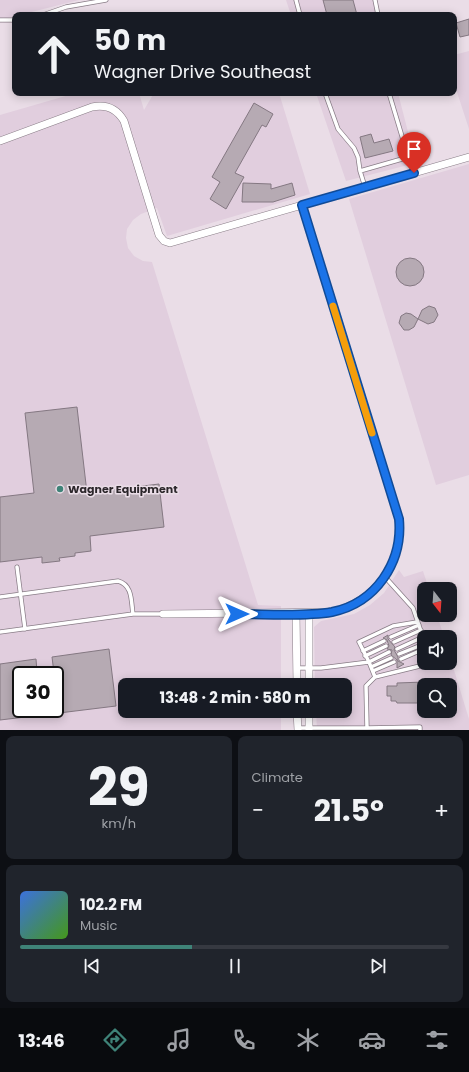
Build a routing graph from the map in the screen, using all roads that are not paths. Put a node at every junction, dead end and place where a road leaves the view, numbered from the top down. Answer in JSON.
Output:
{"nodes":[{"id":1,"x":106,"y":0,"type":"edge"},
{"id":2,"x":296,"y":0,"type":"edge"},
{"id":3,"x":375,"y":0,"type":"edge"},
{"id":4,"x":52,"y":12,"type":"edge"},
{"id":5,"x":299,"y":12,"type":"edge"},
{"id":6,"x":377,"y":12,"type":"edge"},
{"id":7,"x":0,"y":20,"type":"edge"},
{"id":8,"x":12,"y":20,"type":"edge"},
{"id":9,"x":327,"y":96,"type":"edge"},
{"id":10,"x":390,"y":96,"type":"edge"},
{"id":11,"x":0,"y":141,"type":"edge"},
{"id":12,"x":409,"y":157,"type":"junction"},
{"id":13,"x":469,"y":157,"type":"edge"},
{"id":14,"x":360,"y":171,"type":"junction"},
{"id":15,"x":414,"y":173,"type":"junction"},
{"id":16,"x":365,"y":187,"type":"junction"},
{"id":17,"x":302,"y":205,"type":"junction"},
{"id":18,"x":17,"y":567,"type":"dead end"},
{"id":19,"x":385,"y":577,"type":"junction"},
{"id":20,"x":20,"y":594,"type":"junction"},
{"id":21,"x":0,"y":596,"type":"edge"},
{"id":22,"x":296,"y":613,"type":"junction"},
{"id":23,"x":309,"y":613,"type":"junction"},
{"id":24,"x":133,"y":614,"type":"junction"},
{"id":25,"x":163,"y":614,"type":"joint"},
{"id":26,"x":418,"y":624,"type":"junction"},
{"id":27,"x":24,"y":629,"type":"junction"},
{"id":28,"x":421,"y":630,"type":"edge"},
{"id":29,"x":0,"y":632,"type":"edge"},
{"id":30,"x":417,"y":632,"type":"edge"},
{"id":31,"x":391,"y":637,"type":"dead end"},
{"id":32,"x":384,"y":641,"type":"dead end"},
{"id":33,"x":417,"y":641,"type":"edge"},
{"id":34,"x":394,"y":642,"type":"dead end"},
{"id":35,"x":386,"y":646,"type":"dead end"},
{"id":36,"x":417,"y":647,"type":"edge"},
{"id":37,"x":397,"y":649,"type":"dead end"},
{"id":38,"x":363,"y":650,"type":"junction"},
{"id":39,"x":389,"y":652,"type":"dead end"},
{"id":40,"x":417,"y":652,"type":"edge"},
{"id":41,"x":399,"y":654,"type":"dead end"},
{"id":42,"x":365,"y":656,"type":"junction"},
{"id":43,"x":391,"y":658,"type":"dead end"},
{"id":44,"x":401,"y":659,"type":"dead end"},
{"id":45,"x":368,"y":662,"type":"junction"},
{"id":46,"x":394,"y":662,"type":"dead end"},
{"id":47,"x":371,"y":667,"type":"junction"},
{"id":48,"x":417,"y":667,"type":"edge"},
{"id":49,"x":297,"y":668,"type":"junction"},
{"id":50,"x":309,"y":668,"type":"junction"},
{"id":51,"x":373,"y":671,"type":"junction"},
{"id":52,"x":375,"y":677,"type":"junction"},
{"id":53,"x":297,"y":678,"type":"edge"},
{"id":54,"x":309,"y":678,"type":"edge"},
{"id":55,"x":297,"y":718,"type":"edge"},
{"id":56,"x":309,"y":718,"type":"edge"},
{"id":57,"x":367,"y":728,"type":"junction"},
{"id":58,"x":298,"y":729,"type":"edge"},
{"id":59,"x":310,"y":729,"type":"edge"},
{"id":60,"x":361,"y":729,"type":"edge"},
{"id":61,"x":374,"y":729,"type":"edge"},
{"id":62,"x":384,"y":729,"type":"edge"},
{"id":63,"x":393,"y":729,"type":"edge"},
{"id":64,"x":404,"y":729,"type":"edge"},
{"id":65,"x":420,"y":730,"type":"edge"}],
"edges":[{"from":1,"to":4,"type":"lane"},
{"from":2,"to":5,"type":"lane"},
{"from":3,"to":6,"type":"lane"},
{"from":7,"to":8,"type":"lane"},
{"from":9,"to":14,"type":"lane"},
{"from":10,"to":12,"type":"lane"},
{"from":11,"to":17,"type":"street"},
{"from":12,"to":14,"type":"lane"},
{"from":12,"to":15,"type":"lane"},
{"from":13,"to":15,"type":"street"},
{"from":14,"to":16,"type":"lane"},
{"from":15,"to":16,"type":"street"},
{"from":16,"to":17,"type":"street"},
{"from":17,"to":19,"type":"street"},
{"from":18,"to":20,"type":"lane"},
{"from":19,"to":23,"type":"street"},
{"from":19,"to":26,"type":"lane"},
{"from":20,"to":21,"type":"lane"},
{"from":20,"to":24,"type":"lane"},
{"from":20,"to":27,"type":"lane"},
{"from":22,"to":23,"type":"street"},
{"from":22,"to":25,"type":"street"},
{"from":22,"to":49,"type":"street"},
{"from":23,"to":50,"type":"street"},
{"from":24,"to":25,"type":"lane"},
{"from":24,"to":27,"type":"lane"},
{"from":26,"to":28,"type":"lane"},
{"from":26,"to":31,"type":"lane"},
{"from":26,"to":38,"type":"lane"},
{"from":27,"to":29,"type":"lane"},
{"from":30,"to":34,"type":"lane"},
{"from":32,"to":38,"type":"lane"},
{"from":33,"to":37,"type":"lane"},
{"from":35,"to":42,"type":"lane"},
{"from":36,"to":41,"type":"lane"},
{"from":38,"to":42,"type":"lane"},
{"from":39,"to":45,"type":"lane"},
{"from":40,"to":44,"type":"lane"},
{"from":42,"to":45,"type":"lane"},
{"from":43,"to":47,"type":"lane"},
{"from":45,"to":47,"type":"lane"},
{"from":45,"to":50,"type":"lane"},
{"from":46,"to":51,"type":"lane"},
{"from":47,"to":51,"type":"lane"},
{"from":48,"to":52,"type":"lane"},
{"from":49,"to":50,"type":"lane"},
{"from":49,"to":53,"type":"street"},
{"from":50,"to":54,"type":"street"},
{"from":51,"to":52,"type":"lane"},
{"from":52,"to":57,"type":"lane"},
{"from":55,"to":58,"type":"street"},
{"from":56,"to":59,"type":"street"},
{"from":57,"to":60,"type":"lane"},
{"from":57,"to":61,"type":"lane"},
{"from":58,"to":59,"type":"lane"},
{"from":59,"to":60,"type":"lane"},
{"from":61,"to":62,"type":"lane"},
{"from":62,"to":63,"type":"lane"},
{"from":63,"to":64,"type":"lane"},
{"from":64,"to":65,"type":"lane"}]}
